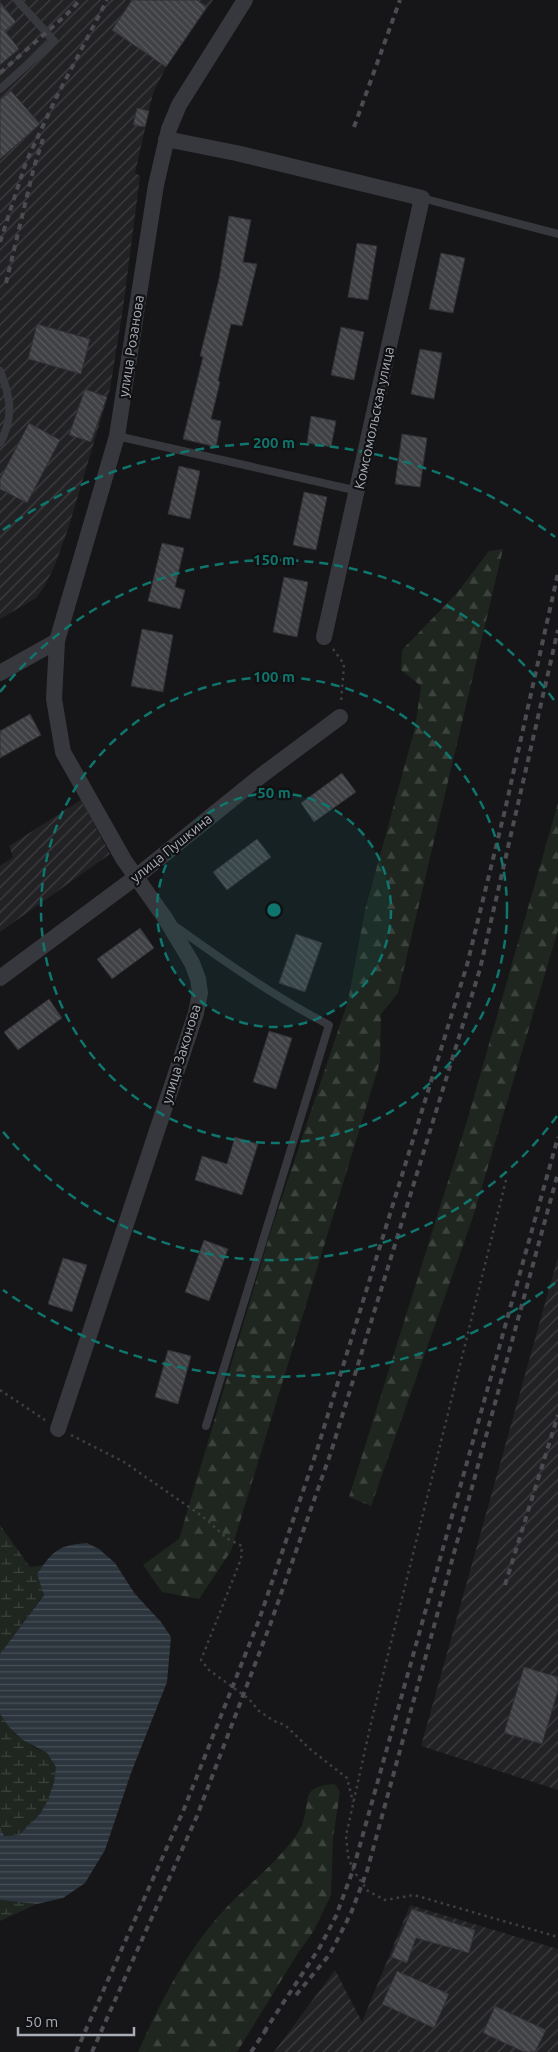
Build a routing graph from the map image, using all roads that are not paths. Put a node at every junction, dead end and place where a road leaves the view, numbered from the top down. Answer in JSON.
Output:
{"nodes":[{"id":1,"x":17,"y":0,"type":"edge"},
{"id":2,"x":245,"y":0,"type":"edge"},
{"id":3,"x":0,"y":89,"type":"edge"},
{"id":4,"x":166,"y":139,"type":"junction"},
{"id":5,"x":422,"y":198,"type":"junction"},
{"id":6,"x":558,"y":234,"type":"edge"},
{"id":7,"x":0,"y":371,"type":"edge"},
{"id":8,"x":117,"y":436,"type":"junction"},
{"id":9,"x":0,"y":443,"type":"edge"},
{"id":10,"x":358,"y":491,"type":"junction"},
{"id":11,"x":324,"y":637,"type":"road end"},
{"id":12,"x":57,"y":641,"type":"junction"},
{"id":13,"x":0,"y":673,"type":"edge"},
{"id":14,"x":340,"y":717,"type":"road end"},
{"id":15,"x":136,"y":876,"type":"junction"},
{"id":16,"x":166,"y":918,"type":"junction"},
{"id":17,"x":0,"y":978,"type":"edge"},
{"id":18,"x":206,"y":1426,"type":"dead end"},
{"id":19,"x":58,"y":1429,"type":"road end"}],
"edges":[{"from":1,"to":3,"type":"lane"},
{"from":2,"to":4,"type":"street","name":"улица Розанова"},
{"from":4,"to":5,"type":"street"},
{"from":4,"to":8,"type":"street","name":"улица Розанова"},
{"from":5,"to":6,"type":"lane"},
{"from":5,"to":10,"type":"street","name":"Комсомольская улица"},
{"from":7,"to":9,"type":"lane"},
{"from":8,"to":10,"type":"lane"},
{"from":8,"to":12,"type":"street","name":"улица Розанова"},
{"from":10,"to":11,"type":"street","name":"Комсомольская улица"},
{"from":12,"to":13,"type":"street"},
{"from":12,"to":15,"type":"street","name":"улица Законова"},
{"from":14,"to":15,"type":"street","name":"улица Пушкина"},
{"from":15,"to":16,"type":"street","name":"улица Законова"},
{"from":15,"to":17,"type":"street","name":"улица Пушкина"},
{"from":16,"to":18,"type":"lane"},
{"from":16,"to":19,"type":"street","name":"улица Законова"}]}
